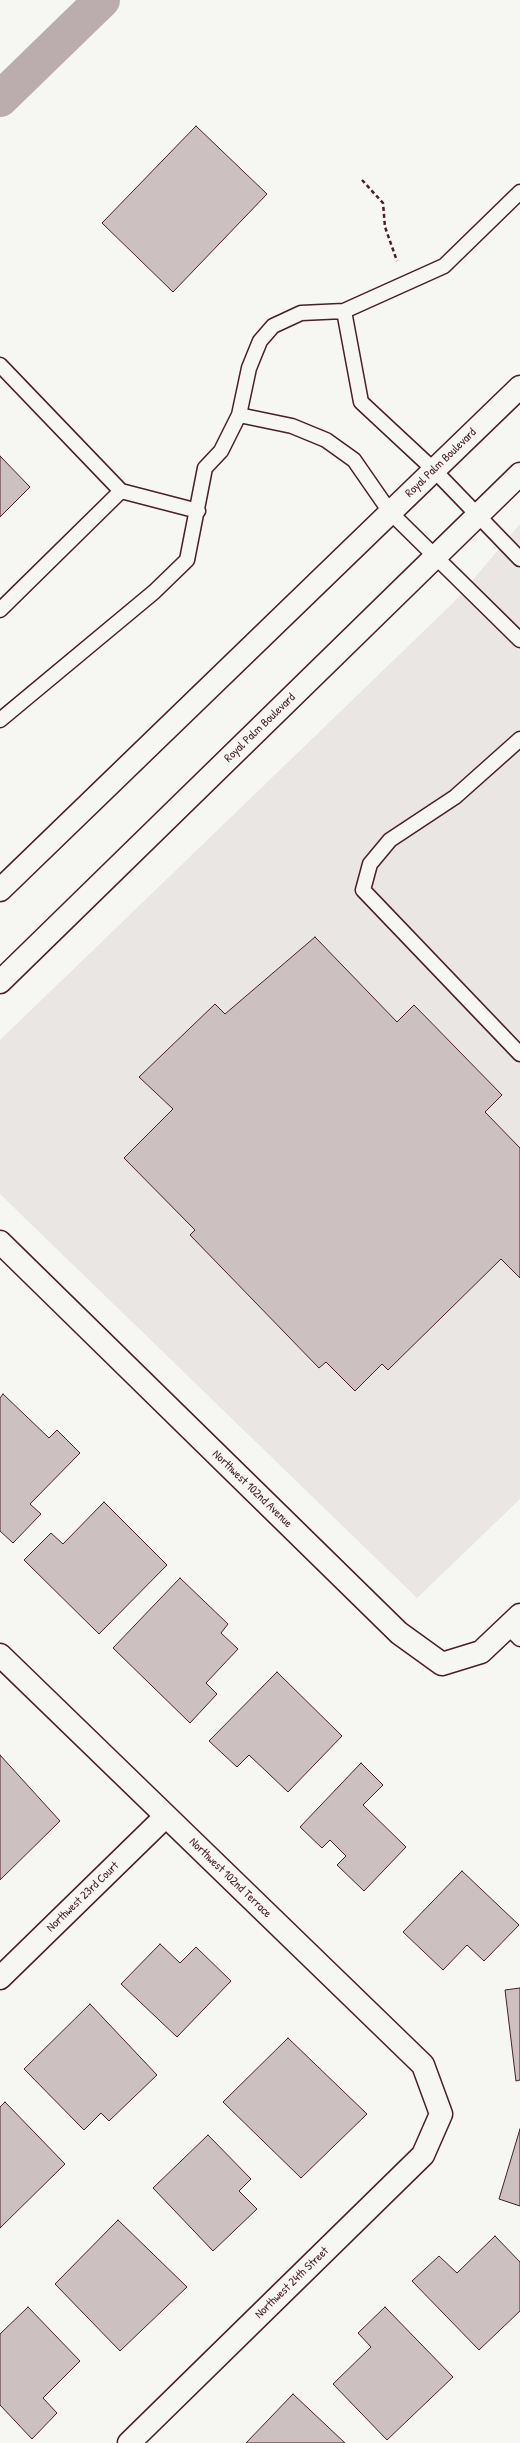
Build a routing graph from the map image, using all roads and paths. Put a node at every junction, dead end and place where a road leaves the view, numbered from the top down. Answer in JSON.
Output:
{"nodes":[{"id":1,"x":362,"y":180,"type":"dead end"},
{"id":2,"x":520,"y":192,"type":"edge"},
{"id":3,"x":398,"y":265,"type":"dead end"},
{"id":4,"x":344,"y":311,"type":"junction"},
{"id":5,"x":0,"y":366,"type":"edge"},
{"id":6,"x":520,"y":387,"type":"edge"},
{"id":7,"x":239,"y":416,"type":"junction"},
{"id":8,"x":434,"y":470,"type":"junction"},
{"id":9,"x":520,"y":474,"type":"edge"},
{"id":10,"x":121,"y":491,"type":"junction"},
{"id":11,"x":198,"y":511,"type":"junction"},
{"id":12,"x":390,"y":512,"type":"junction"},
{"id":13,"x":479,"y":515,"type":"junction"},
{"id":14,"x":436,"y":556,"type":"junction"},
{"id":15,"x":520,"y":558,"type":"edge"},
{"id":16,"x":0,"y":610,"type":"edge"},
{"id":17,"x":520,"y":640,"type":"edge"},
{"id":18,"x":0,"y":720,"type":"edge"},
{"id":19,"x":520,"y":738,"type":"edge"},
{"id":20,"x":0,"y":890,"type":"edge"},
{"id":21,"x":0,"y":982,"type":"edge"},
{"id":22,"x":520,"y":1054,"type":"edge"},
{"id":23,"x":0,"y":1242,"type":"edge"},
{"id":24,"x":516,"y":1627,"type":"edge"},
{"id":25,"x":0,"y":1655,"type":"edge"},
{"id":26,"x":166,"y":1816,"type":"junction"},
{"id":27,"x":0,"y":1978,"type":"edge"},
{"id":28,"x":441,"y":2114,"type":"joint"},
{"id":29,"x":129,"y":2443,"type":"edge"}],
"edges":[{"from":1,"to":3,"type":"path"},
{"from":2,"to":4,"type":"lane"},
{"from":4,"to":7,"type":"lane"},
{"from":4,"to":8,"type":"lane"},
{"from":5,"to":10,"type":"lane"},
{"from":6,"to":8,"type":"street","name":"Royal Palm Boulevard"},
{"from":7,"to":11,"type":"lane"},
{"from":7,"to":12,"type":"lane"},
{"from":8,"to":12,"type":"street","name":"Royal Palm Boulevard"},
{"from":8,"to":13,"type":"lane"},
{"from":9,"to":13,"type":"street","name":"Royal Palm Boulevard"},
{"from":10,"to":11,"type":"lane"},
{"from":10,"to":16,"type":"lane"},
{"from":11,"to":18,"type":"lane"},
{"from":12,"to":14,"type":"lane"},
{"from":12,"to":20,"type":"street","name":"Royal Palm Boulevard"},
{"from":13,"to":14,"type":"street","name":"Royal Palm Boulevard"},
{"from":13,"to":15,"type":"lane"},
{"from":14,"to":17,"type":"lane"},
{"from":14,"to":21,"type":"street","name":"Royal Palm Boulevard"},
{"from":19,"to":22,"type":"lane"},
{"from":23,"to":24,"type":"street","name":"Northwest 102nd Avenue"},
{"from":25,"to":26,"type":"street","name":"Northwest 102nd Terrace"},
{"from":26,"to":27,"type":"street","name":"Northwest 23rd Court"},
{"from":26,"to":28,"type":"street","name":"Northwest 102nd Terrace"},
{"from":28,"to":29,"type":"street","name":"Northwest 24th Street"}]}
